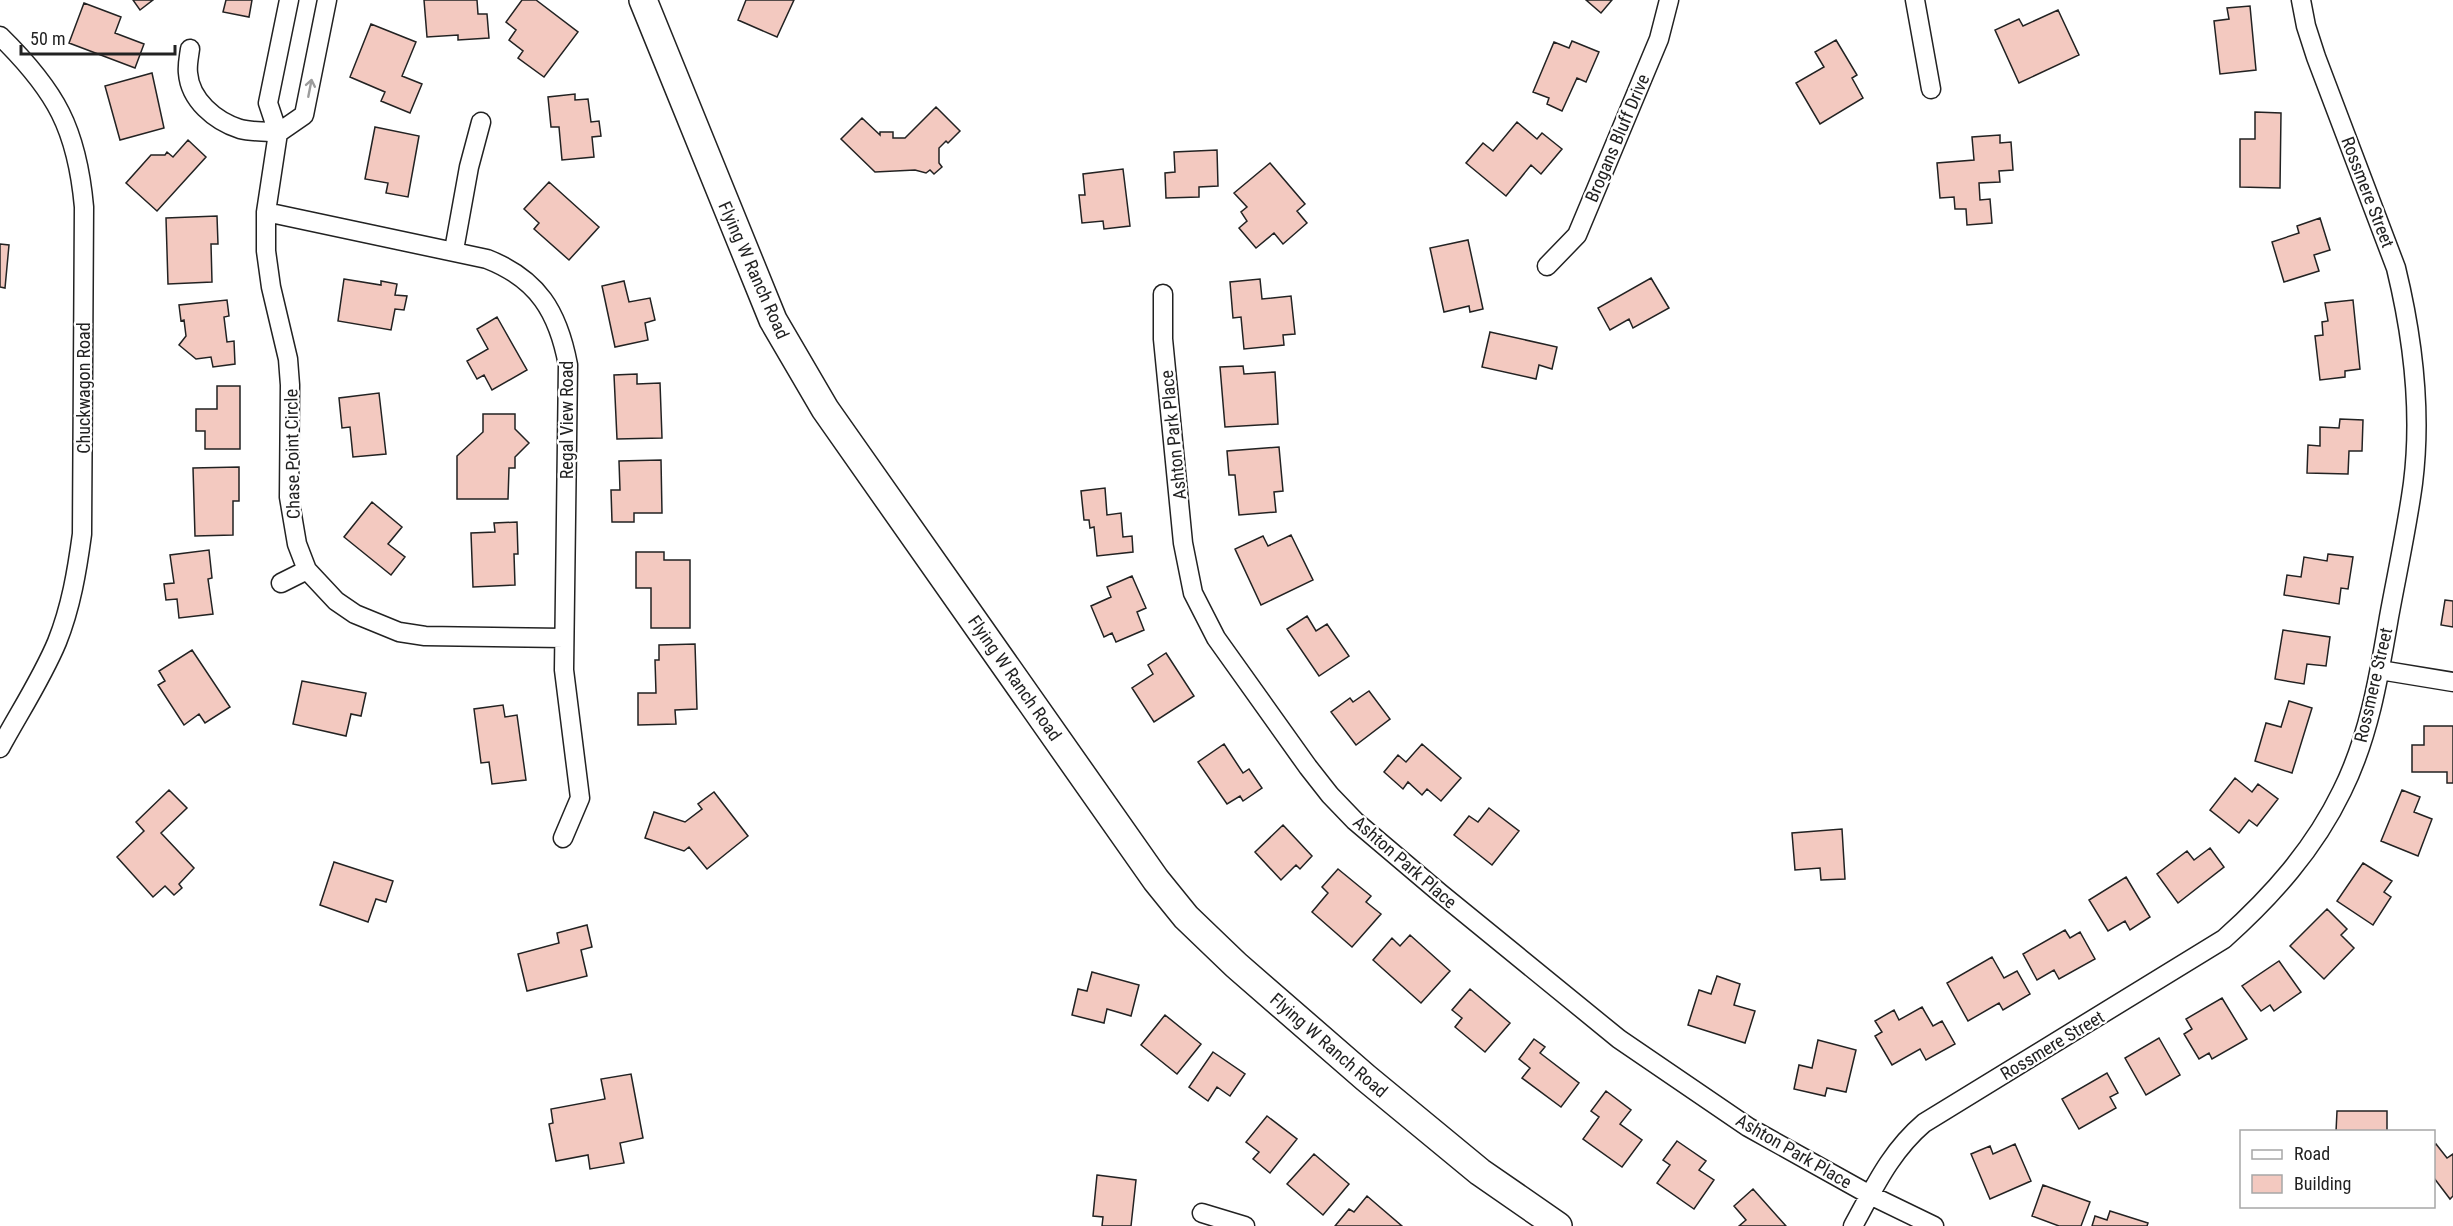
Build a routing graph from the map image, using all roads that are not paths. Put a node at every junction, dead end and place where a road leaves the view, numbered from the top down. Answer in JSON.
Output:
{"nodes":[{"id":1,"x":289,"y":0,"type":"edge"},
{"id":2,"x":327,"y":0,"type":"edge"},
{"id":3,"x":643,"y":0,"type":"edge"},
{"id":4,"x":1669,"y":0,"type":"edge"},
{"id":5,"x":1915,"y":0,"type":"edge"},
{"id":6,"x":2301,"y":0,"type":"edge"},
{"id":7,"x":0,"y":36,"type":"edge"},
{"id":8,"x":190,"y":49,"type":"dead end"},
{"id":9,"x":1931,"y":89,"type":"dead end"},
{"id":10,"x":481,"y":122,"type":"dead end"},
{"id":11,"x":278,"y":133,"type":"junction"},
{"id":12,"x":266,"y":212,"type":"junction"},
{"id":13,"x":454,"y":250,"type":"junction"},
{"id":14,"x":1547,"y":266,"type":"dead end"},
{"id":15,"x":1163,"y":294,"type":"dead end"},
{"id":16,"x":307,"y":570,"type":"junction"},
{"id":17,"x":281,"y":583,"type":"dead end"},
{"id":18,"x":564,"y":638,"type":"junction"},
{"id":19,"x":2380,"y":670,"type":"junction"},
{"id":20,"x":2453,"y":682,"type":"edge"},
{"id":21,"x":0,"y":748,"type":"edge"},
{"id":22,"x":563,"y":838,"type":"dead end"},
{"id":23,"x":1870,"y":1195,"type":"junction"},
{"id":24,"x":1202,"y":1213,"type":"dead end"},
{"id":25,"x":1245,"y":1226,"type":"edge"},
{"id":26,"x":1558,"y":1226,"type":"edge"},
{"id":27,"x":1853,"y":1226,"type":"edge"},
{"id":28,"x":1934,"y":1226,"type":"edge"}],
"edges":[{"from":1,"to":11,"type":"street","name":"Chase Point Circle"},
{"from":11,"to":2,"type":"street","one_way":true},
{"from":3,"to":26,"type":"street","name":"Flying W Ranch Road"},
{"from":4,"to":14,"type":"street","name":"Brogans Bluff Drive"},
{"from":5,"to":9,"type":"street"},
{"from":6,"to":19,"type":"street","name":"Rossmere Street"},
{"from":7,"to":21,"type":"street","name":"Chuckwagon Road"},
{"from":8,"to":11,"type":"street"},
{"from":10,"to":13,"type":"street"},
{"from":11,"to":12,"type":"street","name":"Chase Point Circle"},
{"from":12,"to":13,"type":"street","name":"Regal View Road"},
{"from":12,"to":16,"type":"street","name":"Chase Point Circle"},
{"from":13,"to":18,"type":"street","name":"Regal View Road"},
{"from":15,"to":23,"type":"street","name":"Ashton Park Place"},
{"from":16,"to":17,"type":"street"},
{"from":16,"to":18,"type":"street","name":"Chase Point Circle"},
{"from":18,"to":22,"type":"street","name":"Regal View Road"},
{"from":19,"to":20,"type":"street"},
{"from":19,"to":23,"type":"street","name":"Rossmere Street"},
{"from":23,"to":27,"type":"street","name":"Rossmere Street"},
{"from":23,"to":28,"type":"street","name":"Ashton Park Place"},
{"from":24,"to":25,"type":"street"}]}
